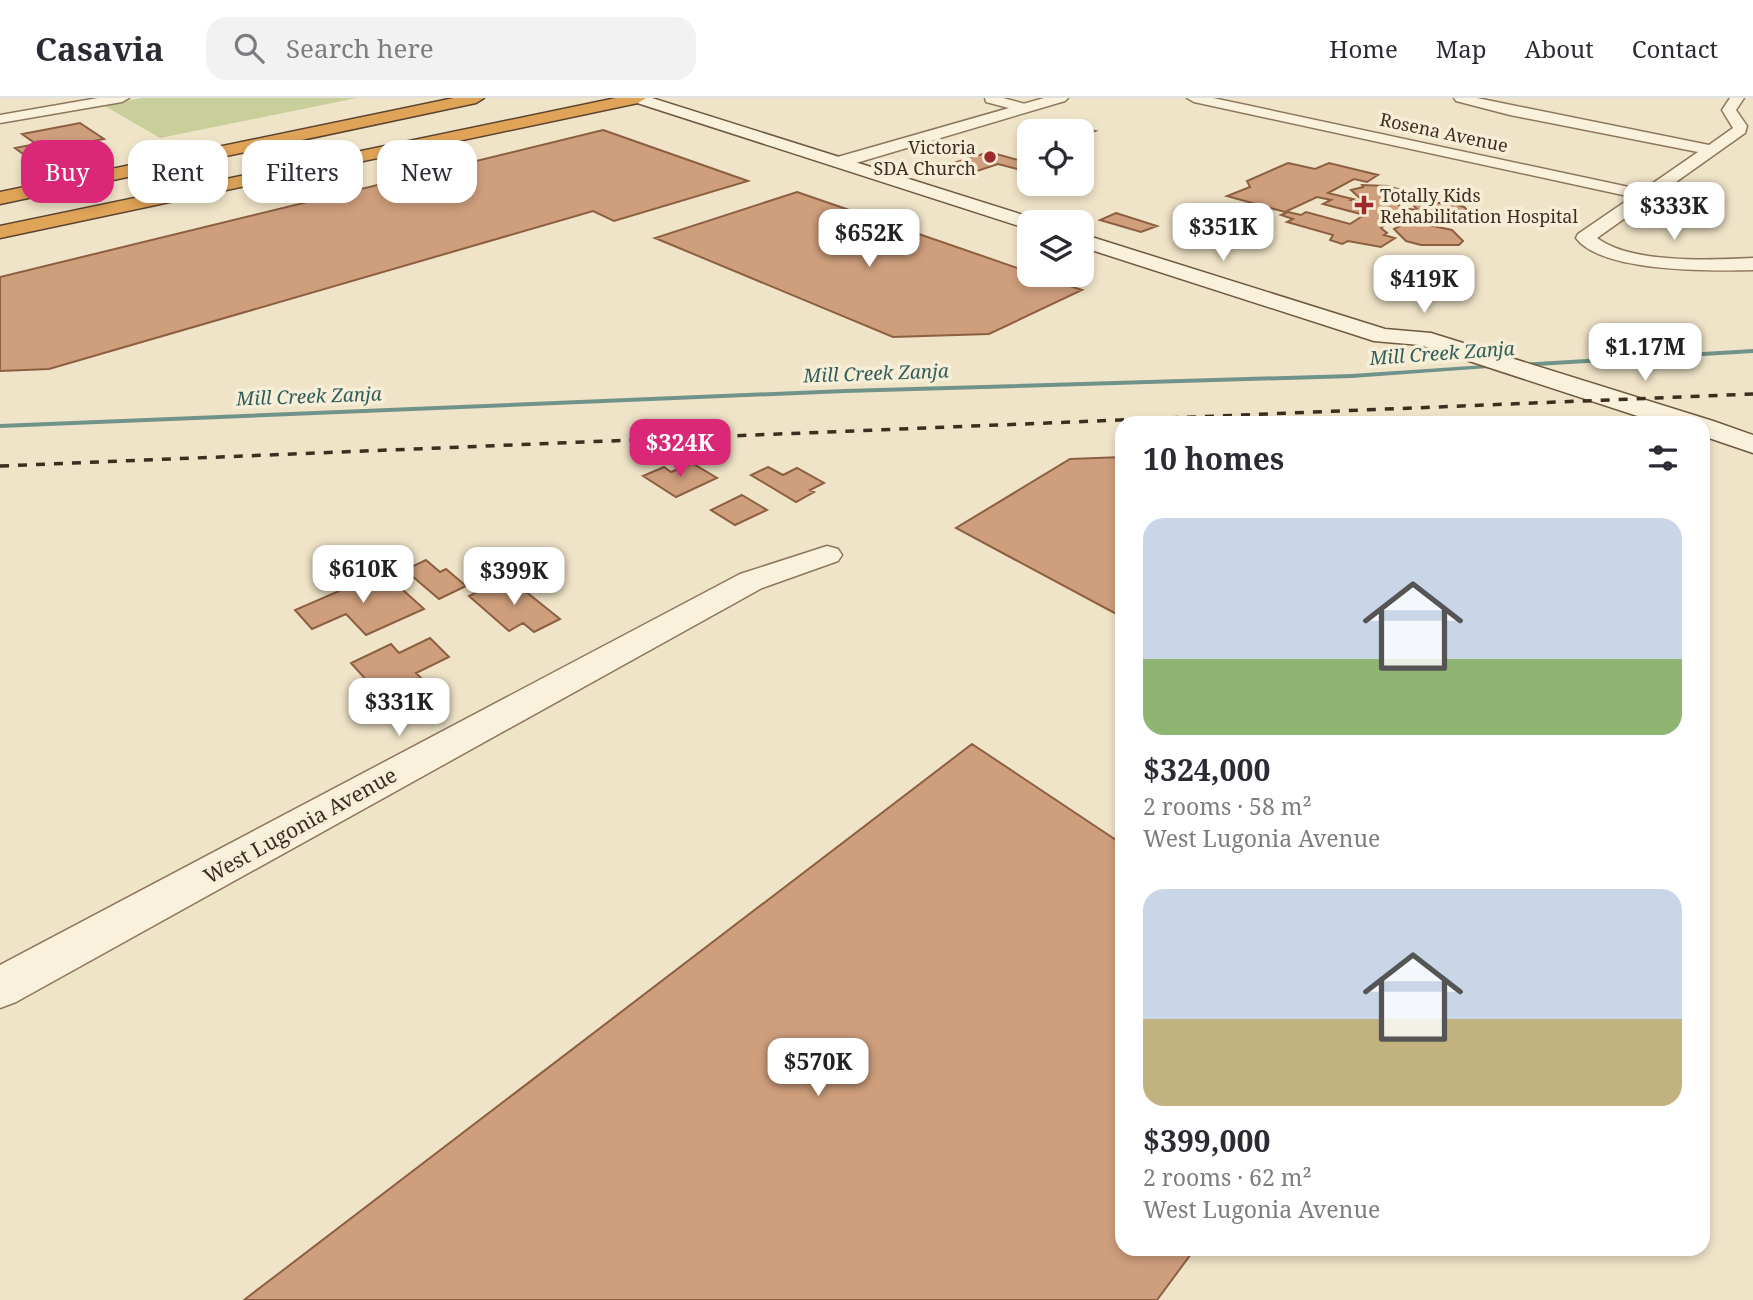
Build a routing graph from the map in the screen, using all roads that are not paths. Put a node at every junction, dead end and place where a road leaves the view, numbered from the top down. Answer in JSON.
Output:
{"nodes":[{"id":1,"x":121,"y":98,"type":"edge"},
{"id":2,"x":400,"y":98,"type":"edge"},
{"id":3,"x":476,"y":98,"type":"edge"},
{"id":4,"x":637,"y":98,"type":"edge"},
{"id":5,"x":1060,"y":98,"type":"edge"},
{"id":6,"x":1194,"y":98,"type":"edge"},
{"id":7,"x":1461,"y":98,"type":"edge"},
{"id":8,"x":1737,"y":98,"type":"edge"},
{"id":9,"x":1747,"y":98,"type":"edge"},
{"id":10,"x":991,"y":99,"type":"edge"},
{"id":11,"x":1753,"y":99,"type":"edge"},
{"id":12,"x":1024,"y":108,"type":"junction"},
{"id":13,"x":492,"y":110,"type":"dead end"},
{"id":14,"x":0,"y":120,"type":"edge"},
{"id":15,"x":1712,"y":150,"type":"junction"},
{"id":16,"x":840,"y":162,"type":"junction"},
{"id":17,"x":0,"y":185,"type":"edge"},
{"id":18,"x":1645,"y":195,"type":"junction"},
{"id":19,"x":0,"y":198,"type":"edge"},
{"id":20,"x":0,"y":217,"type":"edge"},
{"id":21,"x":1017,"y":219,"type":"edge"},
{"id":22,"x":0,"y":232,"type":"edge"},
{"id":23,"x":1094,"y":244,"type":"edge"},
{"id":24,"x":1753,"y":264,"type":"edge"},
{"id":25,"x":1393,"y":344,"type":"junction"},
{"id":26,"x":1605,"y":416,"type":"edge"},
{"id":27,"x":1668,"y":416,"type":"edge"},
{"id":28,"x":1710,"y":429,"type":"edge"},
{"id":29,"x":1753,"y":444,"type":"edge"},
{"id":30,"x":1710,"y":450,"type":"edge"},
{"id":31,"x":1753,"y":460,"type":"edge"},
{"id":32,"x":827,"y":555,"type":"dead end"},
{"id":33,"x":0,"y":988,"type":"edge"}],
"edges":[{"from":1,"to":14,"type":"street"},
{"from":2,"to":17,"type":"highway"},
{"from":3,"to":19,"type":"highway"},
{"from":4,"to":16,"type":"main road"},
{"from":4,"to":22,"type":"highway"},
{"from":5,"to":12,"type":"main road"},
{"from":6,"to":18,"type":"street","name":"Rosena Avenue"},
{"from":7,"to":15,"type":"street"},
{"from":8,"to":15,"type":"street"},
{"from":9,"to":11,"type":"street"},
{"from":10,"to":12,"type":"street"},
{"from":12,"to":16,"type":"main road"},
{"from":13,"to":20,"type":"highway"},
{"from":15,"to":18,"type":"street"},
{"from":16,"to":21,"type":"main road"},
{"from":18,"to":24,"type":"street"},
{"from":23,"to":25,"type":"main road"},
{"from":25,"to":26,"type":"main road"},
{"from":25,"to":27,"type":"main road"},
{"from":28,"to":29,"type":"main road"},
{"from":30,"to":31,"type":"main road"},
{"from":32,"to":33,"type":"street","name":"West Lugonia Avenue"}]}
